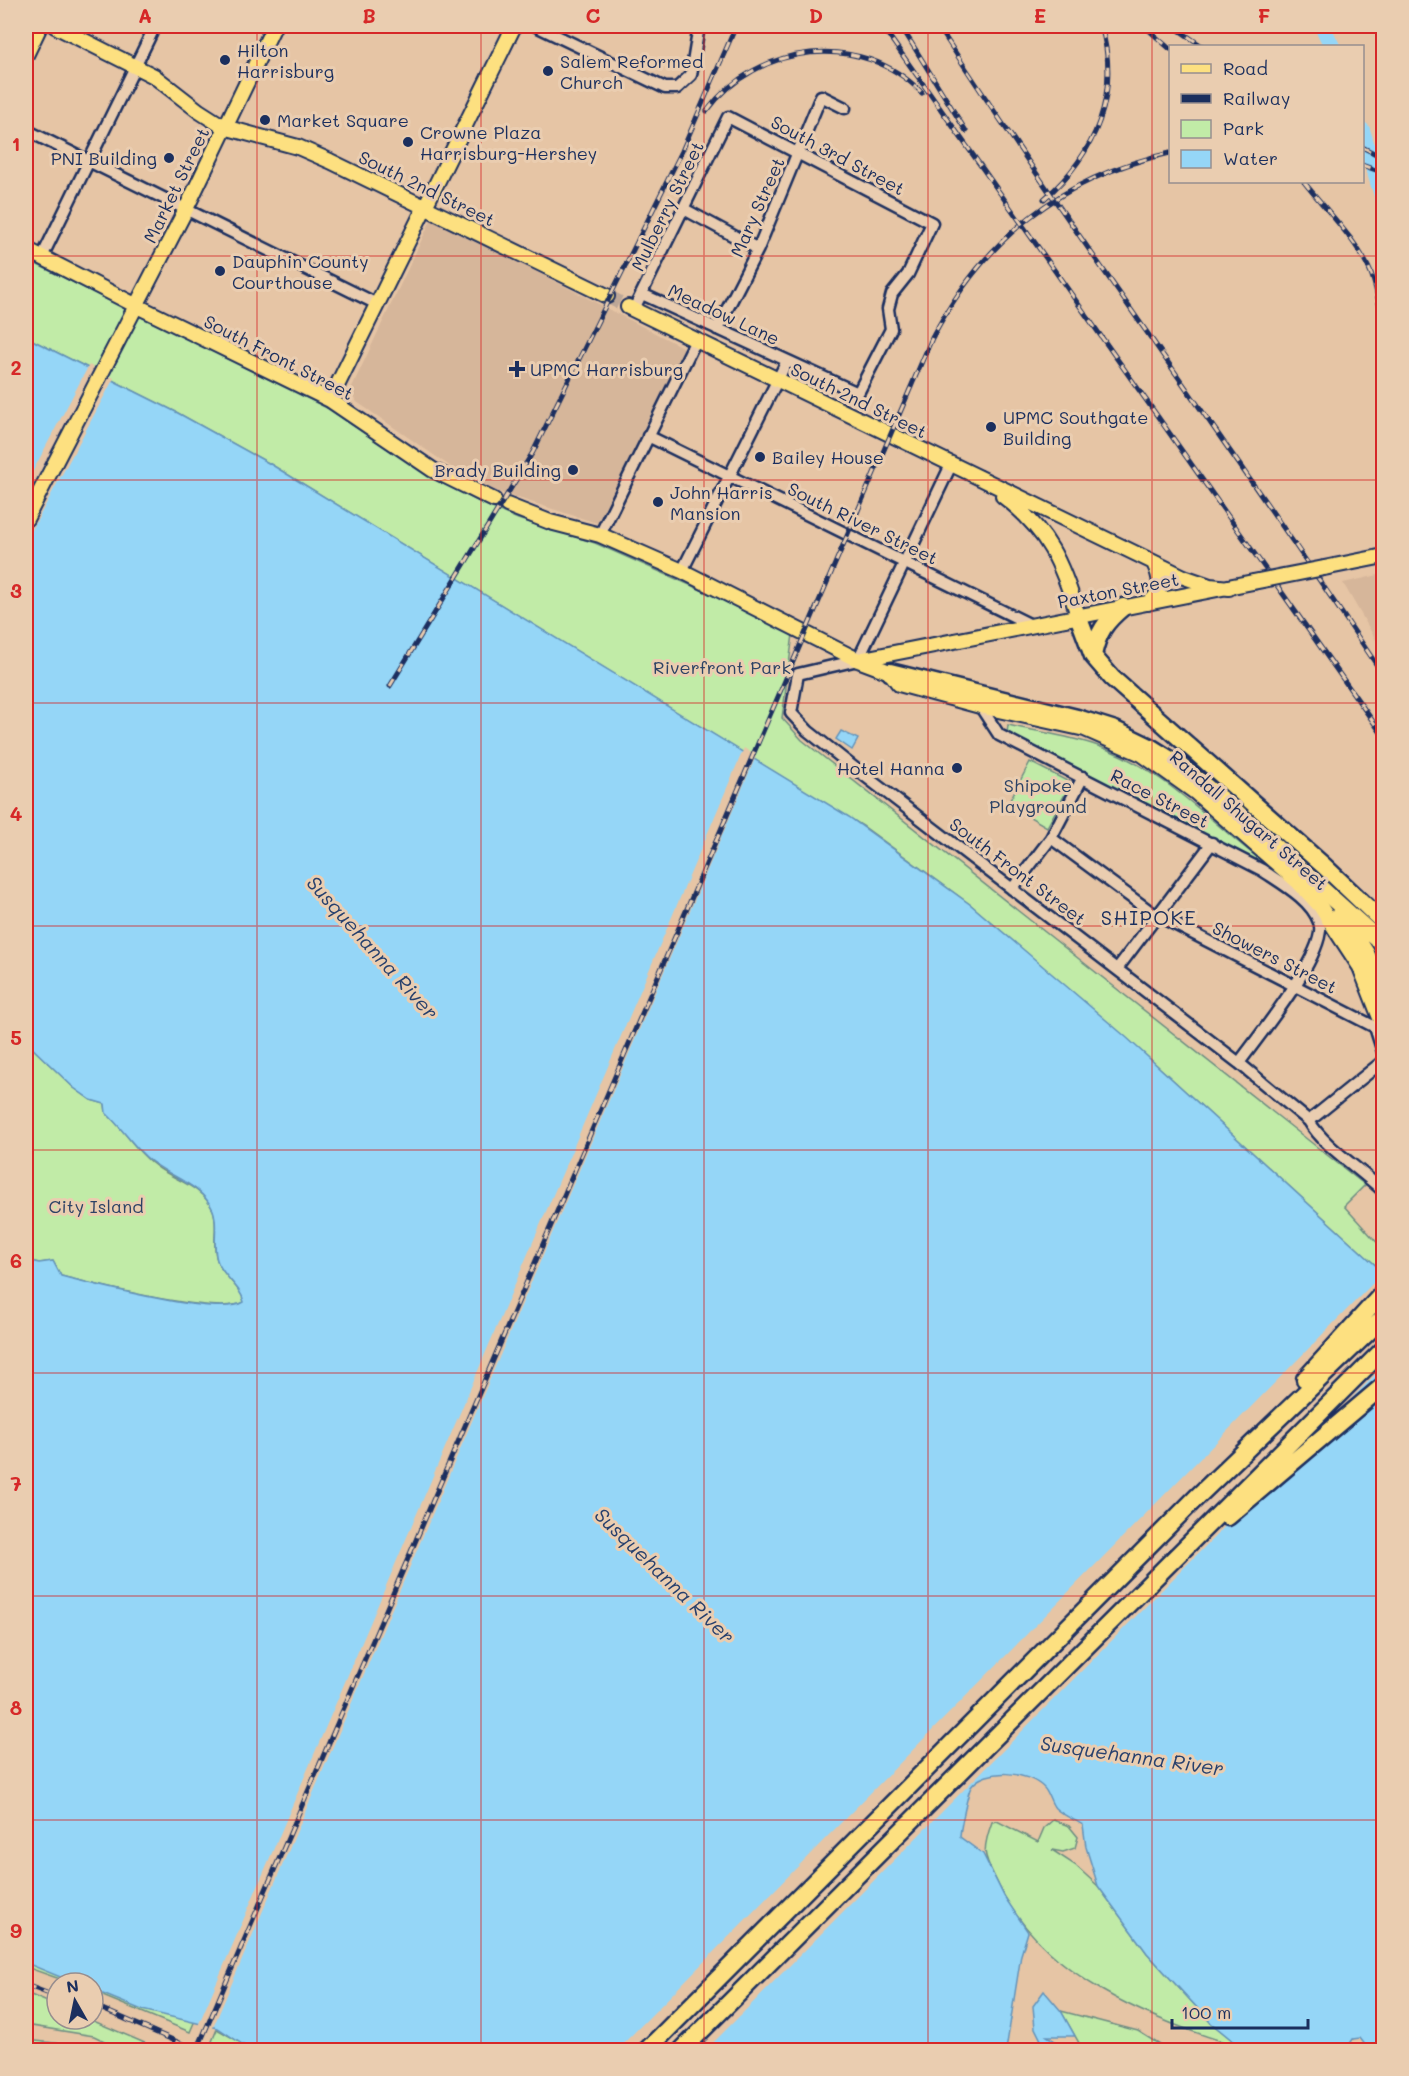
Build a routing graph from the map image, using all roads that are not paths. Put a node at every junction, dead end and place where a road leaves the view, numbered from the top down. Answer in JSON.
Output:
{"nodes":[{"id":1,"x":40,"y":26,"type":"edge"},
{"id":2,"x":56,"y":26,"type":"edge"},
{"id":3,"x":155,"y":26,"type":"edge"},
{"id":4,"x":274,"y":26,"type":"edge"},
{"id":5,"x":514,"y":26,"type":"edge"},
{"id":6,"x":536,"y":26,"type":"edge"},
{"id":7,"x":699,"y":26,"type":"edge"},
{"id":8,"x":26,"y":55,"type":"edge"},
{"id":9,"x":135,"y":65,"type":"junction"},
{"id":10,"x":845,"y":108,"type":"dead end"},
{"id":11,"x":728,"y":117,"type":"joint"},
{"id":12,"x":224,"y":127,"type":"junction"},
{"id":13,"x":26,"y":130,"type":"edge"},
{"id":14,"x":798,"y":154,"type":"junction"},
{"id":15,"x":87,"y":161,"type":"junction"},
{"id":16,"x":426,"y":208,"type":"junction"},
{"id":17,"x":684,"y":209,"type":"junction"},
{"id":18,"x":186,"y":210,"type":"junction"},
{"id":19,"x":26,"y":249,"type":"edge"},
{"id":20,"x":758,"y":249,"type":"junction"},
{"id":21,"x":42,"y":257,"type":"junction"},
{"id":22,"x":642,"y":294,"type":"junction"},
{"id":23,"x":607,"y":296,"type":"tunnel mouth"},
{"id":24,"x":377,"y":304,"type":"junction"},
{"id":25,"x":137,"y":306,"type":"junction"},
{"id":26,"x":631,"y":308,"type":"joint"},
{"id":27,"x":717,"y":328,"type":"junction"},
{"id":28,"x":696,"y":340,"type":"junction"},
{"id":29,"x":787,"y":361,"type":"junction"},
{"id":30,"x":778,"y":380,"type":"junction"},
{"id":31,"x":858,"y":393,"type":"joint"},
{"id":32,"x":330,"y":400,"type":"junction"},
{"id":33,"x":648,"y":436,"type":"junction"},
{"id":34,"x":951,"y":465,"type":"junction"},
{"id":35,"x":730,"y":475,"type":"junction"},
{"id":36,"x":977,"y":477,"type":"junction"},
{"id":37,"x":26,"y":519,"type":"edge"},
{"id":38,"x":600,"y":535,"type":"junction"},
{"id":39,"x":1383,"y":556,"type":"edge"},
{"id":40,"x":905,"y":562,"type":"junction"},
{"id":41,"x":1154,"y":563,"type":"junction"},
{"id":42,"x":682,"y":571,"type":"junction"},
{"id":43,"x":1229,"y":588,"type":"junction"},
{"id":44,"x":1148,"y":603,"type":"junction"},
{"id":45,"x":1123,"y":607,"type":"junction"},
{"id":46,"x":1078,"y":616,"type":"junction"},
{"id":47,"x":1031,"y":626,"type":"junction"},
{"id":48,"x":1093,"y":656,"type":"junction"},
{"id":49,"x":858,"y":660,"type":"junction"},
{"id":50,"x":890,"y":672,"type":"junction"},
{"id":51,"x":980,"y":706,"type":"junction"},
{"id":52,"x":1083,"y":777,"type":"junction"},
{"id":53,"x":1051,"y":838,"type":"junction"},
{"id":54,"x":1212,"y":843,"type":"junction"},
{"id":55,"x":1324,"y":866,"type":"junction"},
{"id":56,"x":1012,"y":889,"type":"junction"},
{"id":57,"x":1326,"y":892,"type":"junction"},
{"id":58,"x":1383,"y":912,"type":"edge"},
{"id":59,"x":1159,"y":915,"type":"junction"},
{"id":60,"x":1383,"y":923,"type":"edge"},
{"id":61,"x":1383,"y":945,"type":"edge"},
{"id":62,"x":1117,"y":969,"type":"junction"},
{"id":63,"x":1295,"y":986,"type":"junction"},
{"id":64,"x":1383,"y":998,"type":"edge"},
{"id":65,"x":1383,"y":1028,"type":"edge"},
{"id":66,"x":1383,"y":1054,"type":"edge"},
{"id":67,"x":1239,"y":1063,"type":"junction"},
{"id":68,"x":1309,"y":1121,"type":"junction"},
{"id":69,"x":1383,"y":1192,"type":"edge"},
{"id":70,"x":1383,"y":1292,"type":"edge"},
{"id":71,"x":1383,"y":1317,"type":"edge"},
{"id":72,"x":1383,"y":1348,"type":"edge"},
{"id":73,"x":1383,"y":1385,"type":"edge"},
{"id":74,"x":1197,"y":1497,"type":"junction"},
{"id":75,"x":1148,"y":1586,"type":"junction"},
{"id":76,"x":646,"y":2050,"type":"edge"},
{"id":77,"x":682,"y":2050,"type":"edge"}],
"edges":[{"from":1,"to":8,"type":"main road"},
{"from":2,"to":9,"type":"main road","name":"South 2nd Street"},
{"from":3,"to":9,"type":"street"},
{"from":4,"to":12,"type":"main road","name":"Market Street"},
{"from":5,"to":16,"type":"main road"},
{"from":6,"to":7,"type":"street"},
{"from":9,"to":12,"type":"main road","name":"South 2nd Street"},
{"from":9,"to":15,"type":"street"},
{"from":10,"to":14,"type":"street","name":"Mary Street"},
{"from":11,"to":14,"type":"street","name":"South 3rd Street"},
{"from":11,"to":17,"type":"street","name":"Mulberry Street"},
{"from":12,"to":16,"type":"main road","name":"South 2nd Street"},
{"from":12,"to":18,"type":"main road","name":"Market Street"},
{"from":13,"to":15,"type":"street"},
{"from":14,"to":20,"type":"street","name":"Mary Street"},
{"from":14,"to":31,"type":"street","name":"South 3rd Street"},
{"from":15,"to":18,"type":"street"},
{"from":15,"to":21,"type":"street"},
{"from":16,"to":23,"type":"main road","name":"South 2nd Street"},
{"from":16,"to":24,"type":"main road"},
{"from":17,"to":20,"type":"street"},
{"from":17,"to":22,"type":"street","name":"Mulberry Street"},
{"from":18,"to":24,"type":"street"},
{"from":18,"to":25,"type":"main road","name":"Market Street"},
{"from":19,"to":21,"type":"main road","name":"South Front Street"},
{"from":20,"to":27,"type":"street","name":"Mary Street"},
{"from":21,"to":25,"type":"main road","name":"South Front Street"},
{"from":22,"to":26,"type":"street","name":"Mulberry Street"},
{"from":22,"to":27,"type":"street","name":"Meadow Lane"},
{"from":24,"to":32,"type":"main road"},
{"from":25,"to":32,"type":"main road","name":"South Front Street"},
{"from":25,"to":37,"type":"main road","name":"Market Street"},
{"from":26,"to":28,"type":"main road","name":"South 2nd Street"},
{"from":27,"to":29,"type":"street","name":"Meadow Lane"},
{"from":28,"to":30,"type":"main road","name":"South 2nd Street"},
{"from":28,"to":33,"type":"street"},
{"from":29,"to":30,"type":"street"},
{"from":29,"to":31,"type":"street","name":"Meadow Lane"},
{"from":30,"to":34,"type":"main road","name":"South 2nd Street"},
{"from":30,"to":35,"type":"street"},
{"from":32,"to":38,"type":"main road","name":"South Front Street"},
{"from":33,"to":35,"type":"street","name":"South River Street"},
{"from":33,"to":38,"type":"street"},
{"from":34,"to":36,"type":"main road","name":"South 2nd Street"},
{"from":34,"to":40,"type":"street"},
{"from":35,"to":40,"type":"street","name":"South River Street"},
{"from":35,"to":42,"type":"street"},
{"from":36,"to":41,"type":"main road","name":"South 2nd Street"},
{"from":36,"to":46,"type":"main road","name":"South 2nd Street"},
{"from":38,"to":42,"type":"main road","name":"South Front Street"},
{"from":39,"to":43,"type":"main road","name":"Paxton Street","bridge":true},
{"from":40,"to":47,"type":"street","name":"South River Street"},
{"from":40,"to":49,"type":"street"},
{"from":41,"to":43,"type":"main road","name":"South 2nd Street"},
{"from":41,"to":44,"type":"main road"},
{"from":42,"to":49,"type":"main road","name":"South Front Street"},
{"from":43,"to":44,"type":"main road","name":"Paxton Street"},
{"from":44,"to":45,"type":"main road","name":"Paxton Street"},
{"from":45,"to":46,"type":"main road","name":"Paxton Street"},
{"from":45,"to":48,"type":"highway"},
{"from":46,"to":47,"type":"main road","name":"Paxton Street"},
{"from":46,"to":48,"type":"highway"},
{"from":47,"to":49,"type":"main road","name":"Paxton Street"},
{"from":48,"to":55,"type":"highway"},
{"from":49,"to":50,"type":"main road","name":"South Front Street"},
{"from":49,"to":56,"type":"street","name":"South Front Street"},
{"from":50,"to":51,"type":"main road","name":"Randall Shugart Street"},
{"from":50,"to":57,"type":"highway"},
{"from":51,"to":52,"type":"street","name":"Race Street"},
{"from":51,"to":65,"type":"main road","name":"Randall Shugart Street"},
{"from":52,"to":53,"type":"street"},
{"from":52,"to":54,"type":"street","name":"Race Street"},
{"from":53,"to":56,"type":"street"},
{"from":53,"to":59,"type":"street","name":"Showers Street"},
{"from":54,"to":59,"type":"street"},
{"from":54,"to":63,"type":"street","name":"Race Street"},
{"from":55,"to":58,"type":"highway"},
{"from":55,"to":60,"type":"highway"},
{"from":56,"to":62,"type":"street","name":"South Front Street"},
{"from":57,"to":61,"type":"highway"},
{"from":57,"to":64,"type":"highway"},
{"from":59,"to":62,"type":"street"},
{"from":59,"to":63,"type":"street","name":"Showers Street"},
{"from":62,"to":67,"type":"street","name":"South Front Street"},
{"from":63,"to":66,"type":"street","name":"Showers Street"},
{"from":63,"to":67,"type":"street"},
{"from":66,"to":68,"type":"street"},
{"from":67,"to":68,"type":"street","name":"South Front Street"},
{"from":68,"to":69,"type":"street","name":"South Front Street"},
{"from":70,"to":74,"type":"highway"},
{"from":71,"to":74,"type":"highway"},
{"from":72,"to":75,"type":"highway"},
{"from":73,"to":75,"type":"highway"},
{"from":74,"to":76,"type":"highway"},
{"from":75,"to":77,"type":"highway"}]}
